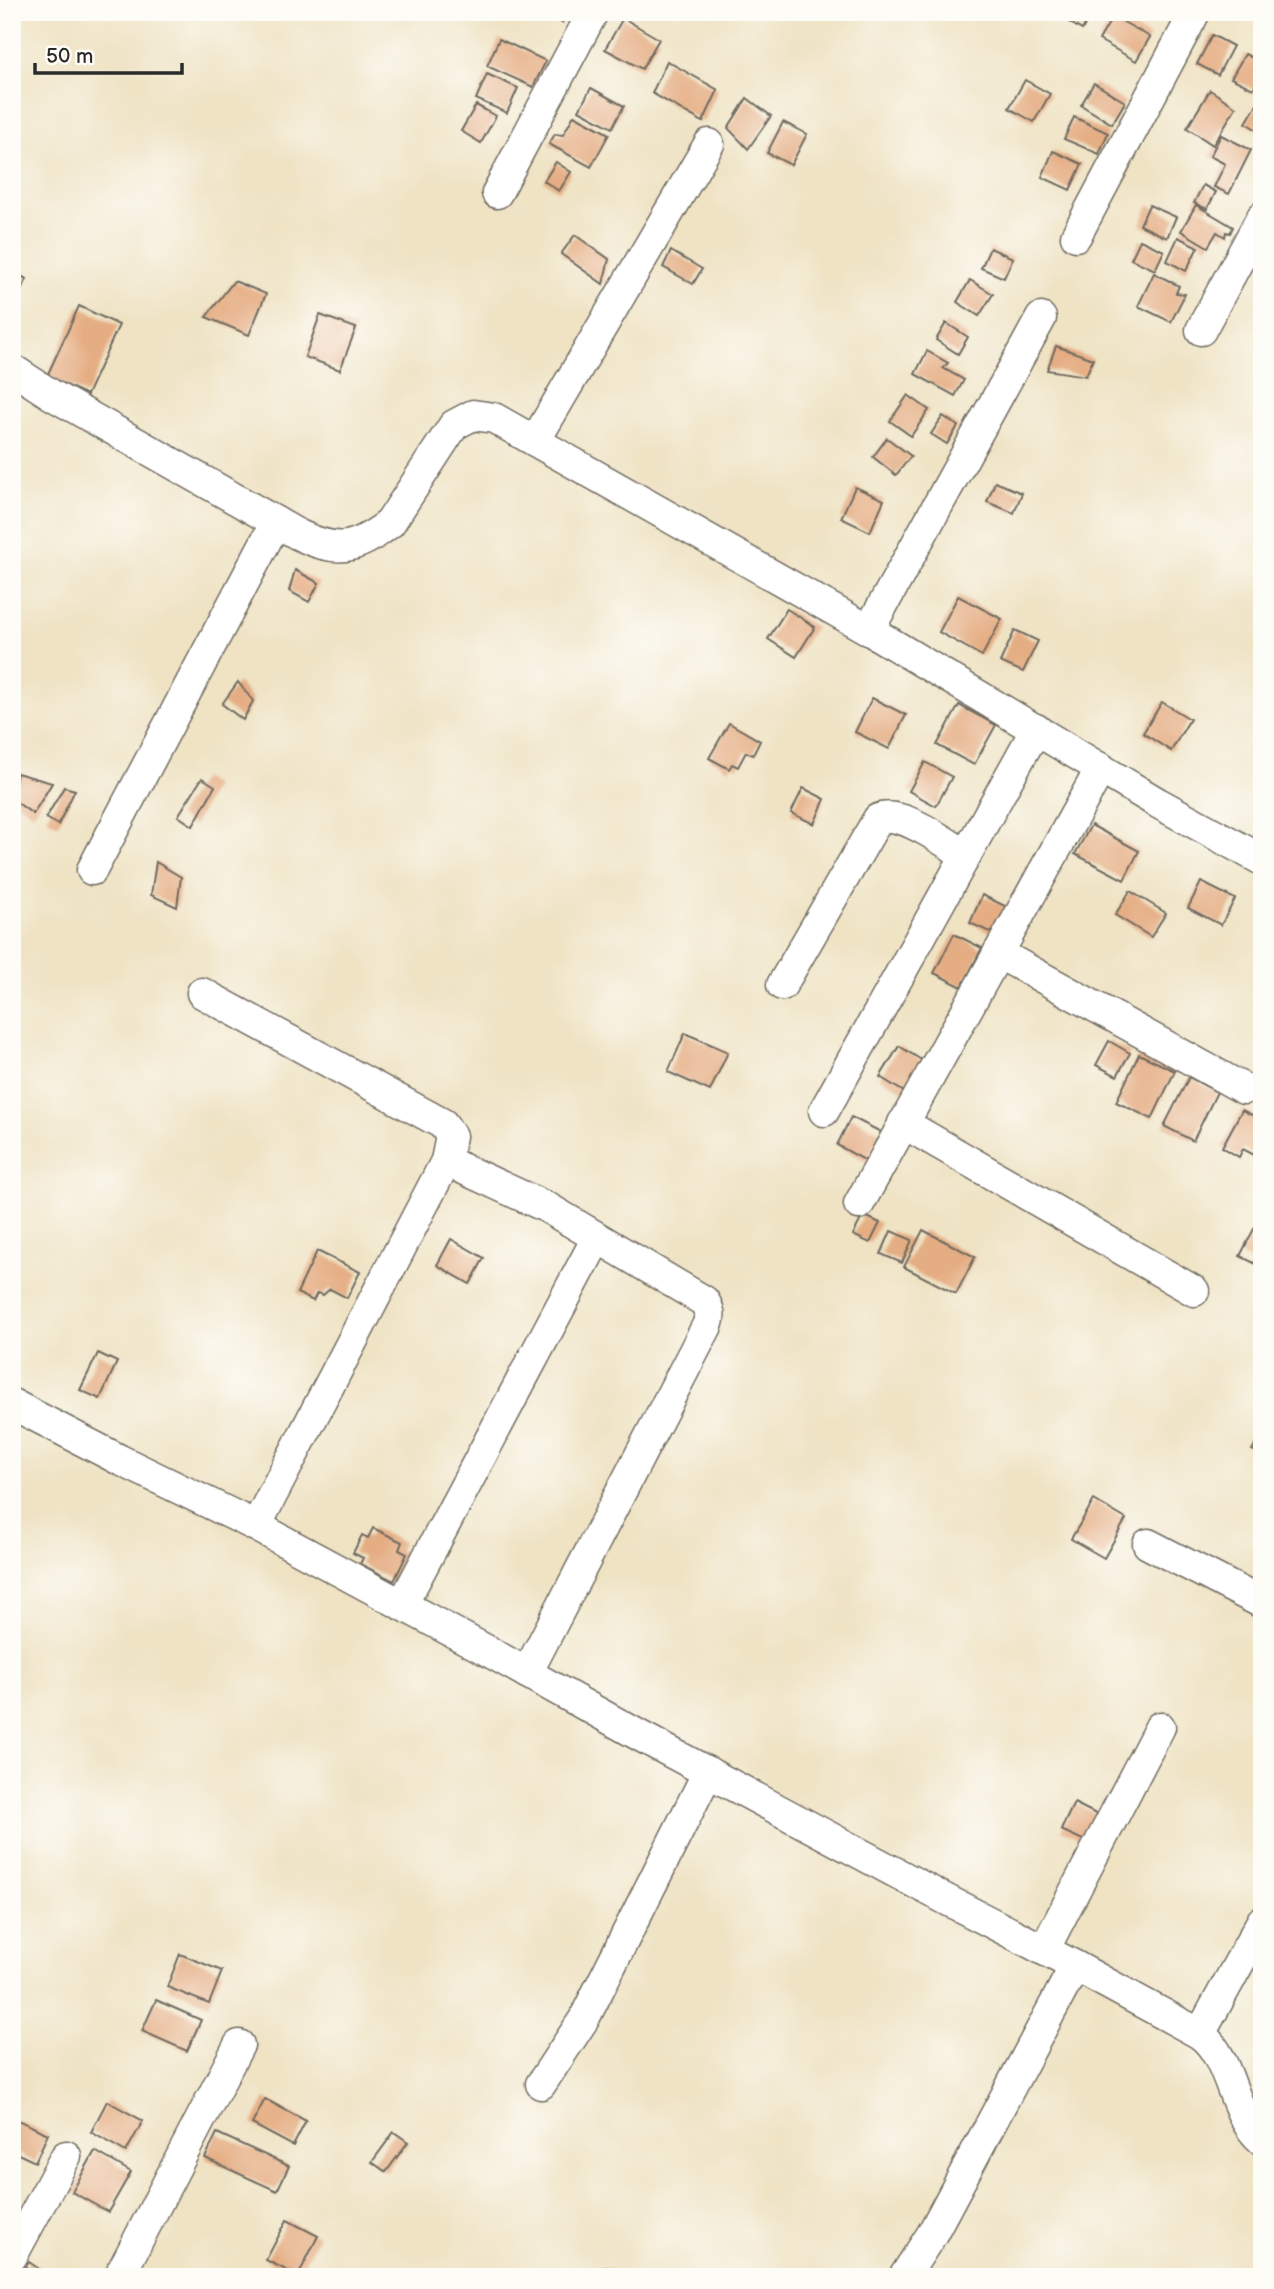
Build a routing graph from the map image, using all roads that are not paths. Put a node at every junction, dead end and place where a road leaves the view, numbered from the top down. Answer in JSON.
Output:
{"nodes":[{"id":1,"x":593,"y":12,"type":"edge"},
{"id":2,"x":1195,"y":12,"type":"edge"},
{"id":3,"x":709,"y":144,"type":"dead end"},
{"id":4,"x":497,"y":192,"type":"dead end"},
{"id":5,"x":1262,"y":217,"type":"edge"},
{"id":6,"x":1076,"y":236,"type":"dead end"},
{"id":7,"x":1041,"y":317,"type":"dead end"},
{"id":8,"x":1201,"y":330,"type":"dead end"},
{"id":9,"x":12,"y":369,"type":"edge"},
{"id":10,"x":535,"y":441,"type":"junction"},
{"id":11,"x":276,"y":522,"type":"junction"},
{"id":12,"x":869,"y":630,"type":"junction"},
{"id":13,"x":1036,"y":729,"type":"junction"},
{"id":14,"x":1101,"y":768,"type":"junction"},
{"id":15,"x":966,"y":855,"type":"junction"},
{"id":16,"x":1262,"y":860,"type":"edge"},
{"id":17,"x":92,"y":870,"type":"dead end"},
{"id":18,"x":998,"y":953,"type":"junction"},
{"id":19,"x":782,"y":985,"type":"dead end"},
{"id":20,"x":202,"y":993,"type":"dead end"},
{"id":21,"x":1244,"y":1089,"type":"dead end"},
{"id":22,"x":824,"y":1111,"type":"dead end"},
{"id":23,"x":903,"y":1123,"type":"junction"},
{"id":24,"x":446,"y":1161,"type":"junction"},
{"id":25,"x":859,"y":1204,"type":"dead end"},
{"id":26,"x":597,"y":1238,"type":"junction"},
{"id":27,"x":1194,"y":1291,"type":"dead end"},
{"id":28,"x":12,"y":1404,"type":"edge"},
{"id":29,"x":256,"y":1526,"type":"junction"},
{"id":30,"x":1148,"y":1544,"type":"dead end"},
{"id":31,"x":1262,"y":1603,"type":"edge"},
{"id":32,"x":402,"y":1605,"type":"junction"},
{"id":33,"x":527,"y":1673,"type":"junction"},
{"id":34,"x":1160,"y":1727,"type":"dead end"},
{"id":35,"x":708,"y":1772,"type":"junction"},
{"id":36,"x":1262,"y":1921,"type":"edge"},
{"id":37,"x":1044,"y":1950,"type":"junction"},
{"id":38,"x":1075,"y":1966,"type":"junction"},
{"id":39,"x":1200,"y":2035,"type":"junction"},
{"id":40,"x":239,"y":2045,"type":"dead end"},
{"id":41,"x":541,"y":2084,"type":"dead end"},
{"id":42,"x":1262,"y":2140,"type":"edge"},
{"id":43,"x":66,"y":2156,"type":"dead end"},
{"id":44,"x":12,"y":2256,"type":"edge"},
{"id":45,"x":119,"y":2277,"type":"edge"},
{"id":46,"x":904,"y":2277,"type":"edge"}],
"edges":[{"from":1,"to":4,"type":"street"},
{"from":2,"to":6,"type":"street"},
{"from":3,"to":10,"type":"street"},
{"from":5,"to":8,"type":"street"},
{"from":7,"to":12,"type":"street"},
{"from":9,"to":11,"type":"street"},
{"from":10,"to":11,"type":"street"},
{"from":10,"to":12,"type":"street"},
{"from":11,"to":17,"type":"street"},
{"from":12,"to":13,"type":"street"},
{"from":13,"to":14,"type":"street"},
{"from":13,"to":15,"type":"street"},
{"from":14,"to":16,"type":"street"},
{"from":14,"to":18,"type":"street"},
{"from":15,"to":19,"type":"street"},
{"from":15,"to":22,"type":"street"},
{"from":18,"to":21,"type":"street"},
{"from":18,"to":23,"type":"street"},
{"from":20,"to":24,"type":"street"},
{"from":23,"to":25,"type":"street"},
{"from":23,"to":27,"type":"street"},
{"from":24,"to":26,"type":"street"},
{"from":24,"to":29,"type":"street"},
{"from":26,"to":32,"type":"street"},
{"from":26,"to":33,"type":"street"},
{"from":28,"to":29,"type":"street"},
{"from":29,"to":32,"type":"street"},
{"from":30,"to":31,"type":"street"},
{"from":32,"to":33,"type":"street"},
{"from":33,"to":35,"type":"street"},
{"from":34,"to":37,"type":"street"},
{"from":35,"to":37,"type":"street"},
{"from":35,"to":41,"type":"street"},
{"from":36,"to":39,"type":"street"},
{"from":37,"to":38,"type":"street"},
{"from":38,"to":39,"type":"street"},
{"from":38,"to":46,"type":"street"},
{"from":39,"to":42,"type":"street"},
{"from":40,"to":45,"type":"street"},
{"from":43,"to":44,"type":"street"}]}
